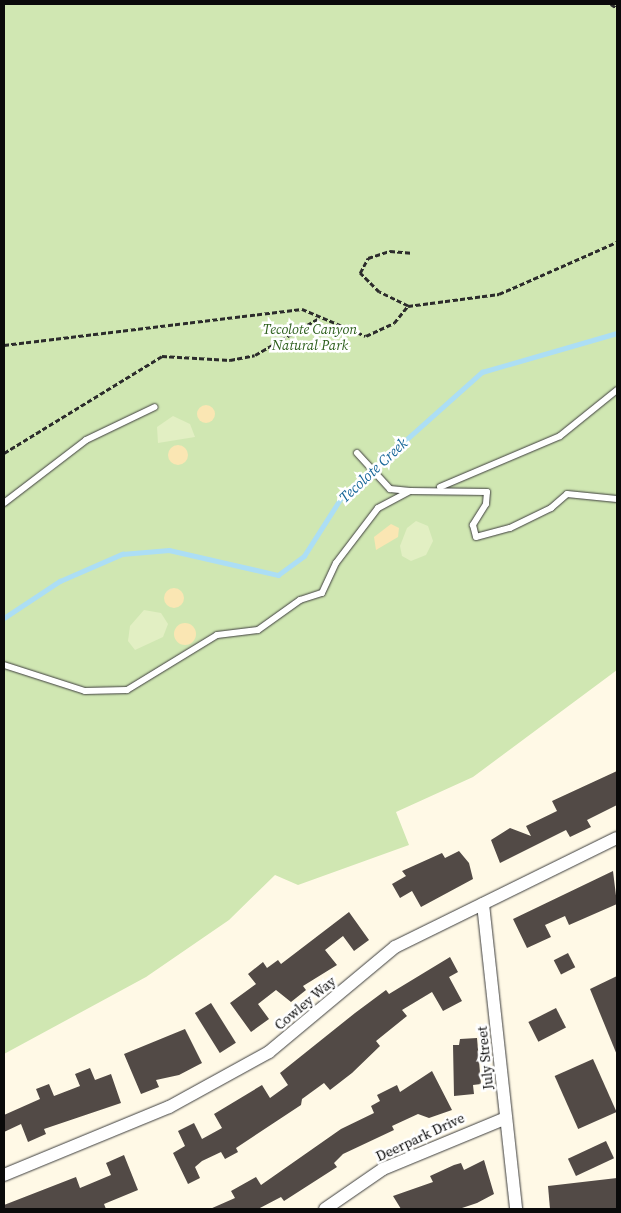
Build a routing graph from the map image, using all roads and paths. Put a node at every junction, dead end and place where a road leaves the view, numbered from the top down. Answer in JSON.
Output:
{"nodes":[{"id":1,"x":612,"y":4,"type":"edge"},
{"id":2,"x":617,"y":8,"type":"edge"},
{"id":3,"x":617,"y":242,"type":"edge"},
{"id":4,"x":411,"y":253,"type":"dead end"},
{"id":5,"x":408,"y":306,"type":"junction"},
{"id":6,"x":319,"y":318,"type":"junction"},
{"id":7,"x":4,"y":345,"type":"edge"},
{"id":8,"x":617,"y":390,"type":"edge"},
{"id":9,"x":155,"y":407,"type":"dead end"},
{"id":10,"x":4,"y":453,"type":"edge"},
{"id":11,"x":357,"y":453,"type":"dead end"},
{"id":12,"x":436,"y":488,"type":"junction"},
{"id":13,"x":410,"y":491,"type":"junction"},
{"id":14,"x":617,"y":499,"type":"edge"},
{"id":15,"x":4,"y":503,"type":"edge"},
{"id":16,"x":4,"y":665,"type":"edge"},
{"id":17,"x":617,"y":838,"type":"edge"},
{"id":18,"x":483,"y":904,"type":"junction"},
{"id":19,"x":506,"y":1118,"type":"junction"},
{"id":20,"x":4,"y":1175,"type":"edge"},
{"id":21,"x":325,"y":1209,"type":"edge"},
{"id":22,"x":516,"y":1209,"type":"edge"}],
"edges":[{"from":1,"to":2,"type":"path"},
{"from":3,"to":5,"type":"path"},
{"from":4,"to":5,"type":"path"},
{"from":5,"to":6,"type":"path"},
{"from":6,"to":7,"type":"path"},
{"from":6,"to":10,"type":"path"},
{"from":8,"to":12,"type":"lane"},
{"from":9,"to":15,"type":"lane"},
{"from":11,"to":13,"type":"lane"},
{"from":12,"to":13,"type":"lane"},
{"from":12,"to":14,"type":"lane"},
{"from":13,"to":16,"type":"lane"},
{"from":17,"to":18,"type":"street","name":"Cowley Way"},
{"from":18,"to":19,"type":"street","name":"July Street"},
{"from":18,"to":20,"type":"street","name":"Cowley Way"},
{"from":19,"to":21,"type":"street","name":"Deerpark Drive"},
{"from":19,"to":22,"type":"street","name":"July Street"}]}
